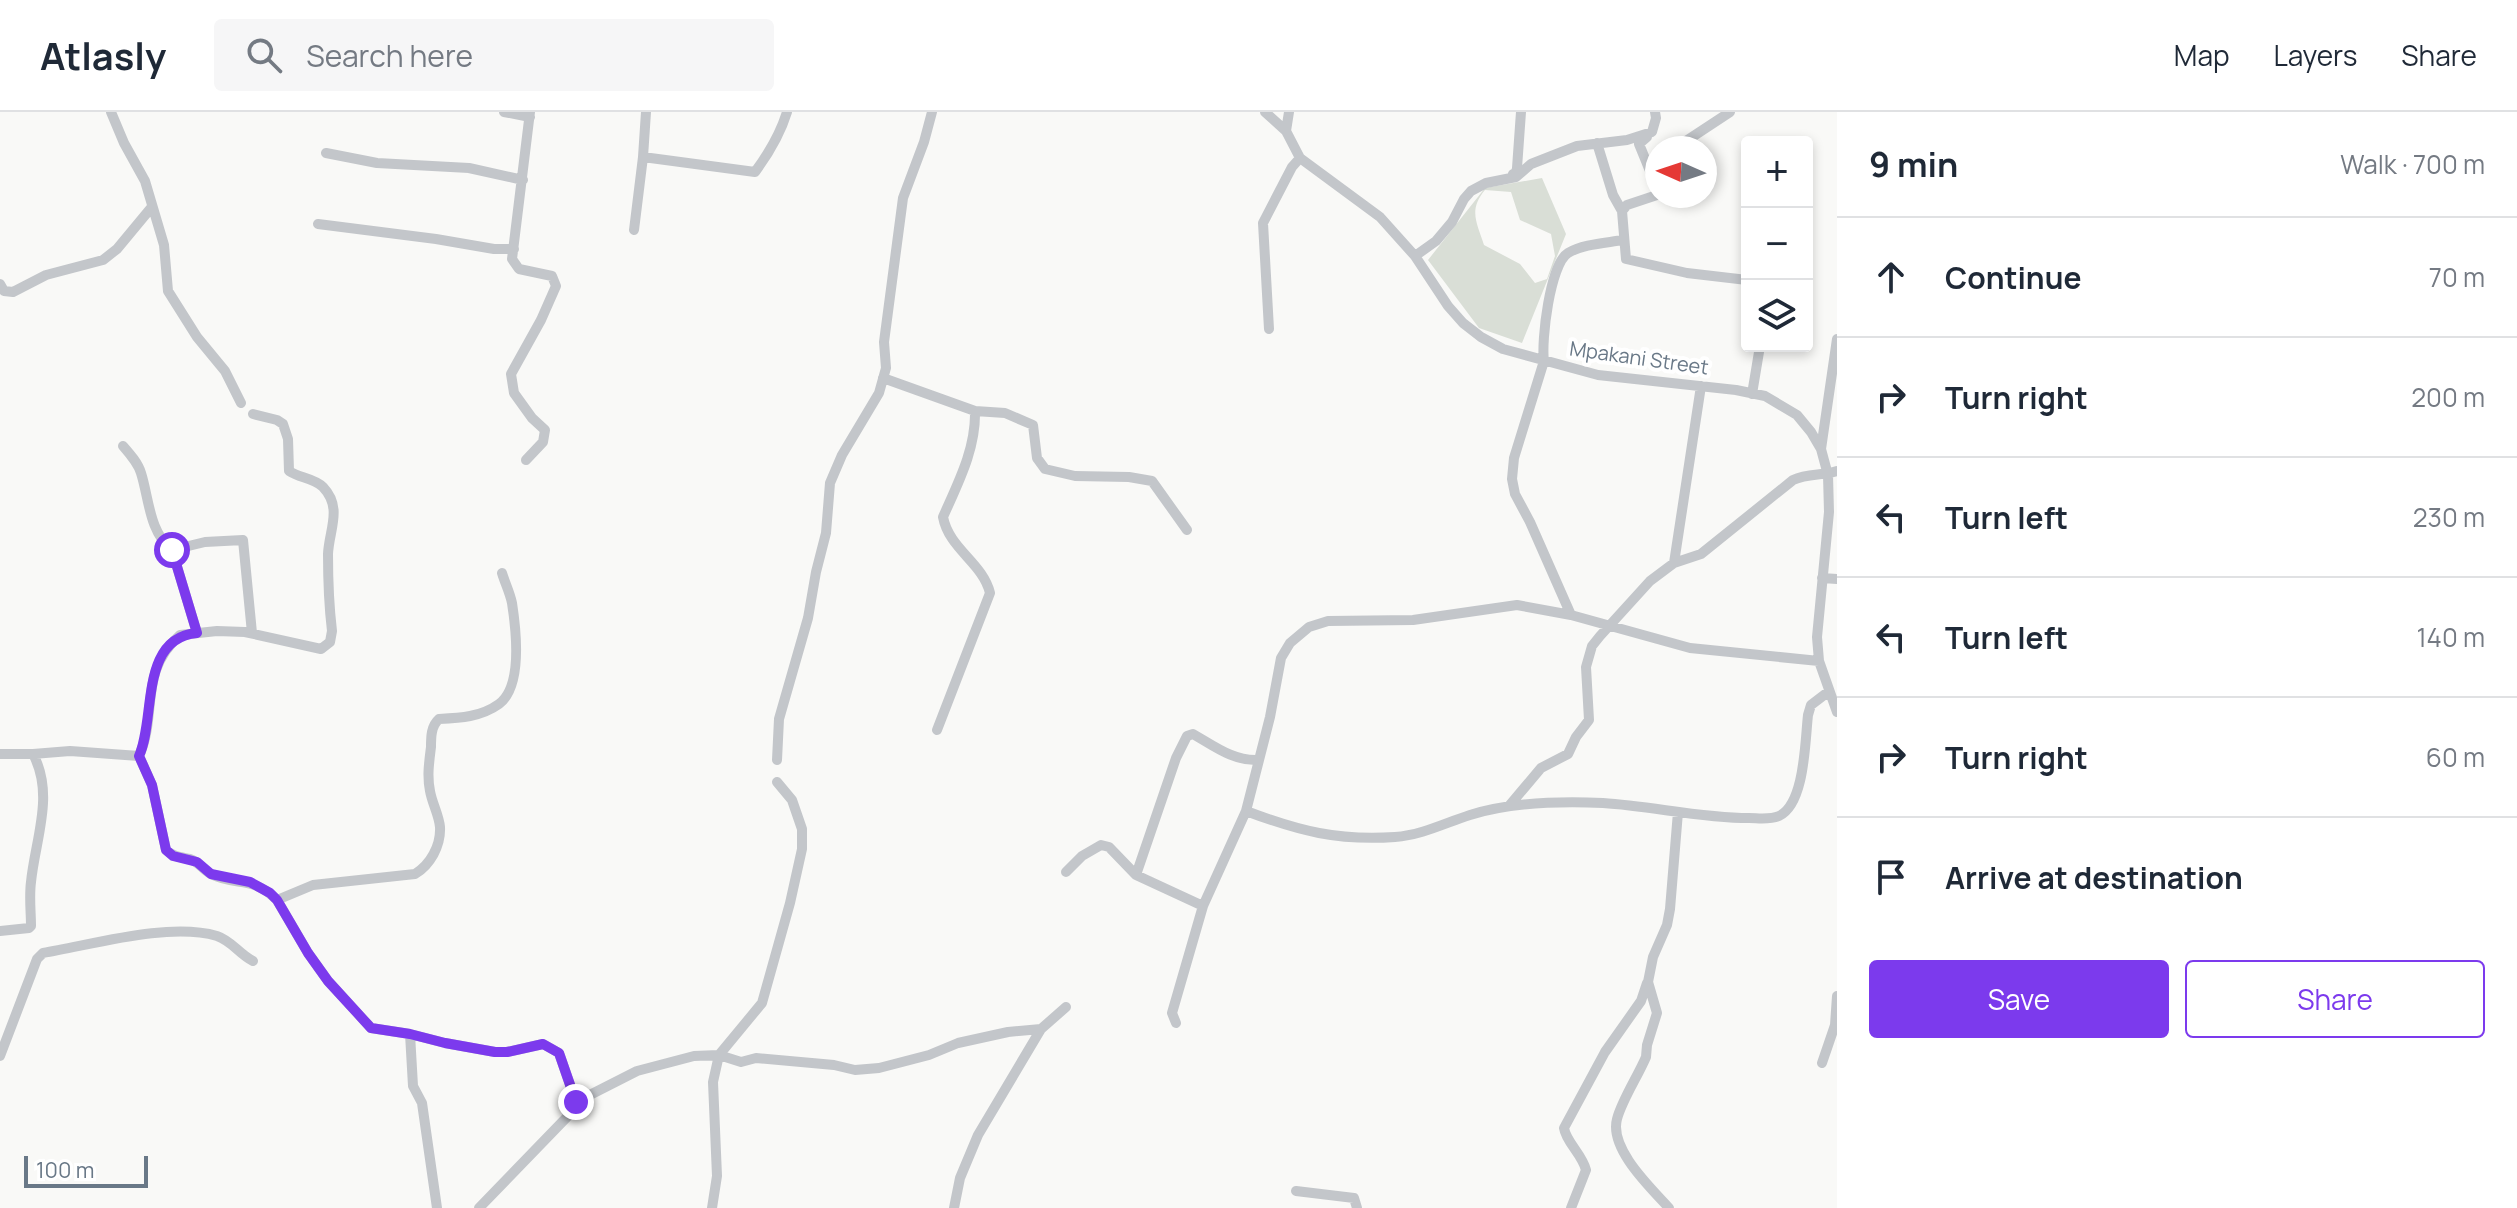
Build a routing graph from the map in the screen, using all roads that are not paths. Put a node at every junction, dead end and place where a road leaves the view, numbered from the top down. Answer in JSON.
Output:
{"nodes":[{"id":1,"x":111,"y":112,"type":"edge"},
{"id":2,"x":504,"y":112,"type":"edge"},
{"id":3,"x":646,"y":112,"type":"edge"},
{"id":4,"x":787,"y":112,"type":"edge"},
{"id":5,"x":932,"y":112,"type":"edge"},
{"id":6,"x":1265,"y":112,"type":"edge"},
{"id":7,"x":1289,"y":112,"type":"edge"},
{"id":8,"x":1521,"y":112,"type":"edge"},
{"id":9,"x":1655,"y":112,"type":"edge"},
{"id":10,"x":1730,"y":112,"type":"edge"},
{"id":11,"x":530,"y":114,"type":"edge"},
{"id":12,"x":1286,"y":131,"type":"junction"},
{"id":13,"x":1652,"y":132,"type":"junction"},
{"id":14,"x":1648,"y":136,"type":"edge"},
{"id":15,"x":1694,"y":136,"type":"edge"},
{"id":16,"x":1645,"y":138,"type":"edge"},
{"id":17,"x":1597,"y":143,"type":"junction"},
{"id":18,"x":326,"y":153,"type":"dead end"},
{"id":19,"x":643,"y":157,"type":"junction"},
{"id":20,"x":1300,"y":158,"type":"junction"},
{"id":21,"x":1645,"y":159,"type":"edge"},
{"id":22,"x":523,"y":180,"type":"junction"},
{"id":23,"x":1467,"y":190,"type":"dead end"},
{"id":24,"x":1645,"y":199,"type":"edge"},
{"id":25,"x":151,"y":208,"type":"junction"},
{"id":26,"x":1622,"y":211,"type":"junction"},
{"id":27,"x":318,"y":224,"type":"dead end"},
{"id":28,"x":634,"y":230,"type":"dead end"},
{"id":29,"x":1623,"y":240,"type":"junction"},
{"id":30,"x":514,"y":249,"type":"junction"},
{"id":31,"x":1415,"y":256,"type":"junction"},
{"id":32,"x":1741,"y":279,"type":"edge"},
{"id":33,"x":1,"y":289,"type":"edge"},
{"id":34,"x":1269,"y":329,"type":"dead end"},
{"id":35,"x":1837,"y":339,"type":"edge"},
{"id":36,"x":1759,"y":352,"type":"edge"},
{"id":37,"x":1544,"y":361,"type":"junction"},
{"id":38,"x":883,"y":378,"type":"junction"},
{"id":39,"x":1701,"y":386,"type":"junction"},
{"id":40,"x":1752,"y":394,"type":"junction"},
{"id":41,"x":241,"y":403,"type":"dead end"},
{"id":42,"x":975,"y":411,"type":"junction"},
{"id":43,"x":253,"y":414,"type":"dead end"},
{"id":44,"x":123,"y":446,"type":"dead end"},
{"id":45,"x":1821,"y":449,"type":"junction"},
{"id":46,"x":526,"y":460,"type":"dead end"},
{"id":47,"x":1832,"y":473,"type":"edge"},
{"id":48,"x":1187,"y":530,"type":"dead end"},
{"id":49,"x":172,"y":550,"type":"junction"},
{"id":50,"x":1674,"y":563,"type":"junction"},
{"id":51,"x":502,"y":573,"type":"dead end"},
{"id":52,"x":1822,"y":578,"type":"junction"},
{"id":53,"x":1837,"y":579,"type":"edge"},
{"id":54,"x":1571,"y":615,"type":"junction"},
{"id":55,"x":1610,"y":626,"type":"junction"},
{"id":56,"x":197,"y":633,"type":"junction"},
{"id":57,"x":252,"y":633,"type":"junction"},
{"id":58,"x":1819,"y":661,"type":"junction"},
{"id":59,"x":1828,"y":692,"type":"junction"},
{"id":60,"x":1837,"y":712,"type":"edge"},
{"id":61,"x":937,"y":730,"type":"dead end"},
{"id":62,"x":0,"y":754,"type":"edge"},
{"id":63,"x":33,"y":754,"type":"junction"},
{"id":64,"x":139,"y":756,"type":"junction"},
{"id":65,"x":777,"y":760,"type":"dead end"},
{"id":66,"x":1258,"y":760,"type":"junction"},
{"id":67,"x":777,"y":782,"type":"dead end"},
{"id":68,"x":1509,"y":806,"type":"junction"},
{"id":69,"x":1246,"y":811,"type":"junction"},
{"id":70,"x":1678,"y":812,"type":"junction"},
{"id":71,"x":1066,"y":872,"type":"dead end"},
{"id":72,"x":1136,"y":875,"type":"junction"},
{"id":73,"x":277,"y":900,"type":"junction"},
{"id":74,"x":1203,"y":906,"type":"junction"},
{"id":75,"x":0,"y":931,"type":"edge"},
{"id":76,"x":253,"y":961,"type":"dead end"},
{"id":77,"x":1648,"y":982,"type":"junction"},
{"id":78,"x":1837,"y":996,"type":"edge"},
{"id":79,"x":1066,"y":1007,"type":"dead end"},
{"id":80,"x":1176,"y":1023,"type":"dead end"},
{"id":81,"x":1041,"y":1029,"type":"junction"},
{"id":82,"x":410,"y":1034,"type":"junction"},
{"id":83,"x":719,"y":1055,"type":"junction"},
{"id":84,"x":0,"y":1056,"type":"edge"},
{"id":85,"x":1822,"y":1063,"type":"dead end"},
{"id":86,"x":576,"y":1102,"type":"junction"},
{"id":87,"x":1296,"y":1191,"type":"dead end"},
{"id":88,"x":437,"y":1208,"type":"edge"},
{"id":89,"x":479,"y":1208,"type":"edge"},
{"id":90,"x":712,"y":1208,"type":"edge"},
{"id":91,"x":954,"y":1208,"type":"edge"},
{"id":92,"x":1357,"y":1208,"type":"edge"},
{"id":93,"x":1571,"y":1208,"type":"edge"},
{"id":94,"x":1669,"y":1208,"type":"edge"}],
"edges":[{"from":1,"to":25,"type":"street"},
{"from":2,"to":11,"type":"street"},
{"from":3,"to":19,"type":"street"},
{"from":4,"to":19,"type":"street"},
{"from":5,"to":38,"type":"street"},
{"from":6,"to":12,"type":"street","name":"Mpakani Street"},
{"from":7,"to":12,"type":"street"},
{"from":8,"to":23,"type":"street"},
{"from":9,"to":13,"type":"street"},
{"from":10,"to":15,"type":"street"},
{"from":11,"to":22,"type":"street"},
{"from":12,"to":20,"type":"street","name":"Mpakani Street"},
{"from":13,"to":14,"type":"street"},
{"from":13,"to":17,"type":"street"},
{"from":16,"to":21,"type":"street"},
{"from":17,"to":26,"type":"street"},
{"from":17,"to":31,"type":"street"},
{"from":18,"to":22,"type":"street"},
{"from":19,"to":28,"type":"street"},
{"from":20,"to":31,"type":"street","name":"Mpakani Street"},
{"from":20,"to":34,"type":"street"},
{"from":22,"to":30,"type":"street"},
{"from":24,"to":26,"type":"street"},
{"from":25,"to":33,"type":"street"},
{"from":25,"to":41,"type":"street"},
{"from":26,"to":29,"type":"street"},
{"from":27,"to":30,"type":"street"},
{"from":29,"to":32,"type":"street"},
{"from":29,"to":37,"type":"street"},
{"from":30,"to":46,"type":"street"},
{"from":31,"to":37,"type":"street","name":"Mpakani Street"},
{"from":35,"to":45,"type":"street"},
{"from":36,"to":40,"type":"street"},
{"from":37,"to":39,"type":"street","name":"Mpakani Street"},
{"from":37,"to":54,"type":"street"},
{"from":38,"to":42,"type":"street"},
{"from":38,"to":65,"type":"street"},
{"from":39,"to":40,"type":"street","name":"Mpakani Street"},
{"from":39,"to":50,"type":"street"},
{"from":40,"to":45,"type":"street","name":"Mpakani Street"},
{"from":42,"to":48,"type":"street"},
{"from":42,"to":61,"type":"street"},
{"from":43,"to":57,"type":"street"},
{"from":44,"to":49,"type":"street"},
{"from":45,"to":47,"type":"street","name":"Mpakani Street"},
{"from":47,"to":50,"type":"street"},
{"from":47,"to":52,"type":"street","name":"Mpakani Street"},
{"from":49,"to":56,"type":"street"},
{"from":49,"to":57,"type":"street"},
{"from":50,"to":55,"type":"street"},
{"from":51,"to":73,"type":"street"},
{"from":52,"to":53,"type":"street"},
{"from":52,"to":58,"type":"street","name":"Mpakani Street"},
{"from":54,"to":55,"type":"street"},
{"from":54,"to":66,"type":"street"},
{"from":55,"to":58,"type":"street"},
{"from":55,"to":68,"type":"street"},
{"from":56,"to":57,"type":"street"},
{"from":56,"to":64,"type":"street"},
{"from":58,"to":59,"type":"street","name":"Mpakani Street"},
{"from":59,"to":60,"type":"street","name":"Mpakani Street"},
{"from":59,"to":70,"type":"street"},
{"from":62,"to":63,"type":"street"},
{"from":63,"to":64,"type":"street"},
{"from":63,"to":75,"type":"street"},
{"from":64,"to":73,"type":"street"},
{"from":66,"to":69,"type":"street"},
{"from":66,"to":72,"type":"street"},
{"from":67,"to":83,"type":"street"},
{"from":68,"to":69,"type":"street"},
{"from":68,"to":70,"type":"street"},
{"from":69,"to":74,"type":"street"},
{"from":70,"to":77,"type":"street"},
{"from":71,"to":72,"type":"street"},
{"from":72,"to":74,"type":"street"},
{"from":73,"to":82,"type":"street"},
{"from":74,"to":80,"type":"street"},
{"from":76,"to":84,"type":"street"},
{"from":77,"to":93,"type":"street"},
{"from":77,"to":94,"type":"street"},
{"from":78,"to":85,"type":"street"},
{"from":79,"to":81,"type":"street"},
{"from":81,"to":83,"type":"street"},
{"from":81,"to":91,"type":"street"},
{"from":82,"to":86,"type":"street"},
{"from":82,"to":88,"type":"street"},
{"from":83,"to":86,"type":"street"},
{"from":83,"to":90,"type":"street"},
{"from":86,"to":89,"type":"street"},
{"from":87,"to":92,"type":"street"}]}
